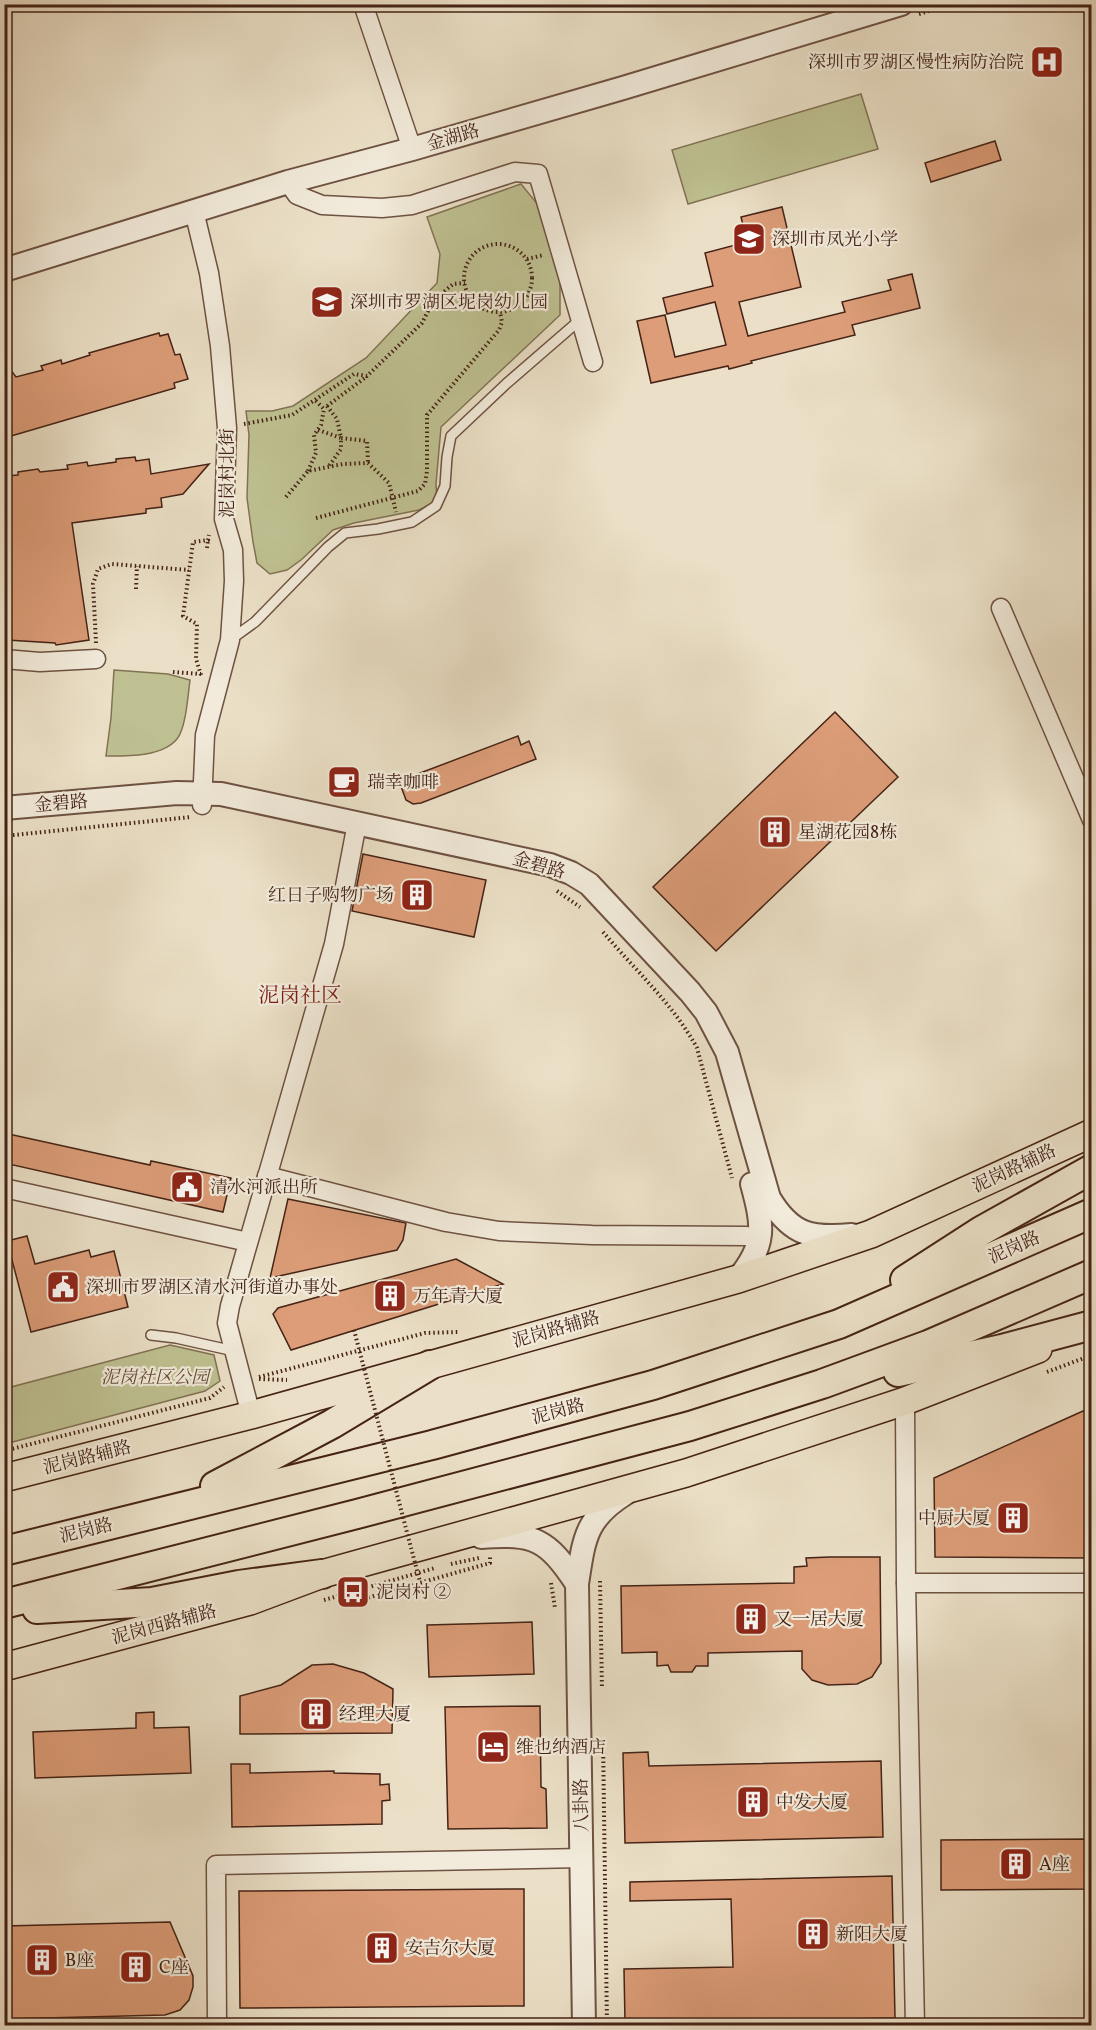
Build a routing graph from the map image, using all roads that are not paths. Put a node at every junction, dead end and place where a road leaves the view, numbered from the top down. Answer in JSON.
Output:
{"nodes":[{"id":1,"x":363,"y":4,"type":"edge"},
{"id":2,"x":901,"y":4,"type":"edge"},
{"id":3,"x":412,"y":149,"type":"junction"},
{"id":4,"x":288,"y":182,"type":"junction"},
{"id":5,"x":195,"y":212,"type":"junction"},
{"id":6,"x":4,"y":270,"type":"edge"},
{"id":7,"x":581,"y":319,"type":"junction"},
{"id":8,"x":593,"y":362,"type":"dead end"},
{"id":9,"x":1001,"y":608,"type":"dead end"},
{"id":10,"x":230,"y":640,"type":"junction"},
{"id":11,"x":4,"y":659,"type":"edge"},
{"id":12,"x":96,"y":659,"type":"road end"},
{"id":13,"x":201,"y":805,"type":"junction"},
{"id":14,"x":4,"y":808,"type":"edge"},
{"id":15,"x":1092,"y":820,"type":"edge"},
{"id":16,"x":4,"y":821,"type":"edge"},
{"id":17,"x":356,"y":828,"type":"junction"},
{"id":18,"x":1092,"y":1133,"type":"edge"},
{"id":19,"x":1092,"y":1169,"type":"edge"},
{"id":20,"x":267,"y":1176,"type":"junction"},
{"id":21,"x":4,"y":1188,"type":"edge"},
{"id":22,"x":1092,"y":1213,"type":"edge"},
{"id":23,"x":871,"y":1234,"type":"junction"},
{"id":24,"x":747,"y":1236,"type":"dead end"},
{"id":25,"x":248,"y":1242,"type":"junction"},
{"id":26,"x":1092,"y":1274,"type":"edge"},
{"id":27,"x":738,"y":1279,"type":"junction"},
{"id":28,"x":839,"y":1324,"type":"junction"},
{"id":29,"x":1092,"y":1326,"type":"edge"},
{"id":30,"x":152,"y":1335,"type":"dead end"},
{"id":31,"x":234,"y":1351,"type":"junction"},
{"id":32,"x":430,"y":1365,"type":"junction"},
{"id":33,"x":822,"y":1384,"type":"junction"},
{"id":34,"x":905,"y":1401,"type":"junction"},
{"id":35,"x":251,"y":1415,"type":"junction"},
{"id":36,"x":4,"y":1478,"type":"edge"},
{"id":37,"x":633,"y":1489,"type":"junction"},
{"id":38,"x":183,"y":1505,"type":"junction"},
{"id":39,"x":447,"y":1539,"type":"junction"},
{"id":40,"x":4,"y":1551,"type":"edge"},
{"id":41,"x":322,"y":1574,"type":"junction"},
{"id":42,"x":906,"y":1582,"type":"junction"},
{"id":43,"x":1092,"y":1583,"type":"edge"},
{"id":44,"x":577,"y":1584,"type":"junction"},
{"id":45,"x":4,"y":1604,"type":"edge"},
{"id":46,"x":4,"y":1611,"type":"edge"},
{"id":47,"x":4,"y":1667,"type":"edge"},
{"id":48,"x":582,"y":1858,"type":"junction"},
{"id":49,"x":217,"y":2025,"type":"edge"},
{"id":50,"x":584,"y":2025,"type":"edge"},
{"id":51,"x":915,"y":2025,"type":"edge"}],
"edges":[{"from":1,"to":3,"type":"street"},
{"from":2,"to":3,"type":"street","name":"金湖路"},
{"from":3,"to":4,"type":"street","name":"金湖路"},
{"from":4,"to":5,"type":"street","name":"金湖路"},
{"from":4,"to":7,"type":"street"},
{"from":5,"to":6,"type":"street","name":"金湖路"},
{"from":5,"to":10,"type":"street","name":"泥岗村北街"},
{"from":7,"to":8,"type":"street"},
{"from":7,"to":10,"type":"lane"},
{"from":9,"to":15,"type":"street"},
{"from":10,"to":13,"type":"street","name":"泥岗村北街"},
{"from":11,"to":12,"type":"street"},
{"from":13,"to":14,"type":"street","name":"金碧路"},
{"from":13,"to":16,"type":"street","name":"金碧路"},
{"from":13,"to":17,"type":"street","name":"金碧路"},
{"from":17,"to":20,"type":"street"},
{"from":17,"to":23,"type":"street","name":"金碧路"},
{"from":17,"to":27,"type":"street","name":"金碧路"},
{"from":18,"to":23,"type":"main road","name":"泥岗路辅路"},
{"from":19,"to":28,"type":"highway"},
{"from":20,"to":24,"type":"street"},
{"from":20,"to":25,"type":"street"},
{"from":21,"to":25,"type":"street"},
{"from":22,"to":28,"type":"highway","name":"泥岗路"},
{"from":23,"to":27,"type":"main road","name":"泥岗路辅路"},
{"from":25,"to":31,"type":"street"},
{"from":26,"to":33,"type":"highway"},
{"from":27,"to":32,"type":"main road","name":"泥岗路辅路"},
{"from":28,"to":38,"type":"highway","name":"泥岗路"},
{"from":29,"to":33,"type":"highway"},
{"from":29,"to":34,"type":"main road"},
{"from":30,"to":31,"type":"lane"},
{"from":31,"to":35,"type":"street"},
{"from":32,"to":35,"type":"main road","name":"泥岗路辅路"},
{"from":32,"to":38,"type":"highway"},
{"from":33,"to":45,"type":"highway"},
{"from":34,"to":37,"type":"main road"},
{"from":34,"to":42,"type":"street"},
{"from":35,"to":36,"type":"main road","name":"泥岗路辅路"},
{"from":37,"to":39,"type":"main road"},
{"from":37,"to":44,"type":"street","name":"八卦路"},
{"from":38,"to":40,"type":"highway","name":"泥岗路"},
{"from":39,"to":41,"type":"main road"},
{"from":39,"to":44,"type":"street"},
{"from":41,"to":46,"type":"highway"},
{"from":41,"to":47,"type":"main road","name":"泥岗西路辅路"},
{"from":42,"to":43,"type":"street"},
{"from":42,"to":51,"type":"street"},
{"from":44,"to":48,"type":"street","name":"八卦路"},
{"from":48,"to":49,"type":"street"},
{"from":48,"to":50,"type":"street","name":"八卦路"}]}
